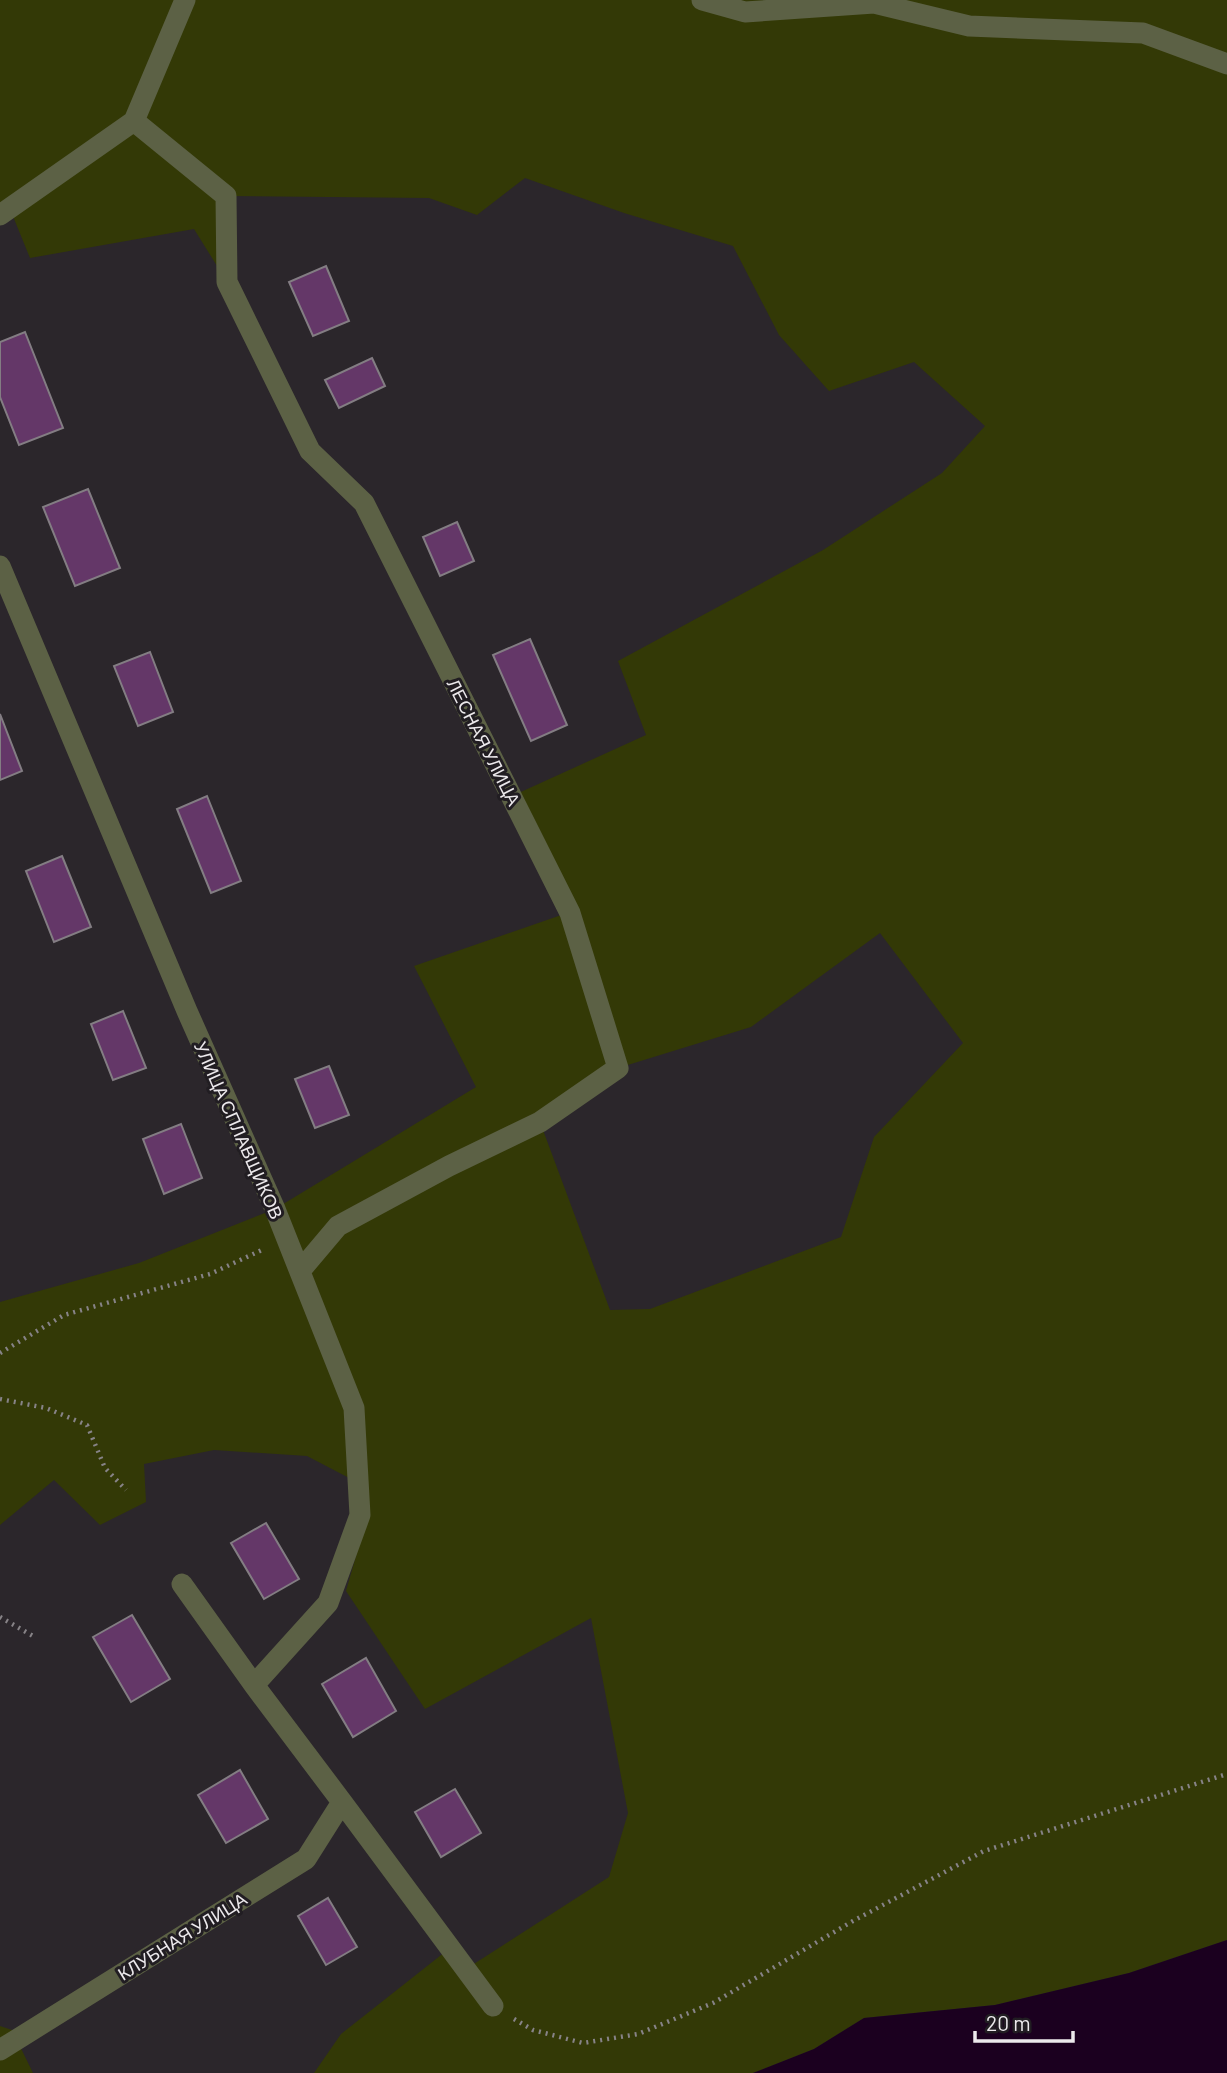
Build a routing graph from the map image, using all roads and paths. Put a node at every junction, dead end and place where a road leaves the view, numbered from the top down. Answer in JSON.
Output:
{"nodes":[{"id":1,"x":185,"y":0,"type":"edge"},
{"id":2,"x":702,"y":0,"type":"edge"},
{"id":3,"x":1227,"y":64,"type":"edge"},
{"id":4,"x":134,"y":121,"type":"junction"},
{"id":5,"x":0,"y":215,"type":"edge"},
{"id":6,"x":0,"y":566,"type":"edge"},
{"id":7,"x":287,"y":1238,"type":"junction"},
{"id":8,"x":300,"y":1271,"type":"junction"},
{"id":9,"x":0,"y":1353,"type":"edge"},
{"id":10,"x":0,"y":1399,"type":"edge"},
{"id":11,"x":126,"y":1490,"type":"dead end"},
{"id":12,"x":182,"y":1584,"type":"dead end"},
{"id":13,"x":0,"y":1617,"type":"edge"},
{"id":14,"x":33,"y":1636,"type":"dead end"},
{"id":15,"x":254,"y":1685,"type":"junction"},
{"id":16,"x":1227,"y":1774,"type":"edge"},
{"id":17,"x":342,"y":1802,"type":"junction"},
{"id":18,"x":493,"y":2006,"type":"joint"},
{"id":19,"x":0,"y":2050,"type":"edge"}],
"edges":[{"from":1,"to":4,"type":"street"},
{"from":2,"to":3,"type":"street"},
{"from":4,"to":5,"type":"street"},
{"from":4,"to":8,"type":"street","name":"ЛЕСНАЯ УЛИЦА"},
{"from":6,"to":7,"type":"street","name":"УЛИЦА СПЛАВЩИКОВ"},
{"from":7,"to":8,"type":"street","name":"УЛИЦА СПЛАВЩИКОВ"},
{"from":7,"to":9,"type":"path"},
{"from":8,"to":15,"type":"street","name":"УЛИЦА СПЛАВЩИКОВ"},
{"from":10,"to":11,"type":"path"},
{"from":12,"to":15,"type":"street"},
{"from":13,"to":14,"type":"path"},
{"from":15,"to":17,"type":"street"},
{"from":16,"to":18,"type":"path"},
{"from":17,"to":18,"type":"street"},
{"from":17,"to":19,"type":"street","name":"КЛУБНАЯ УЛИЦА"}]}
